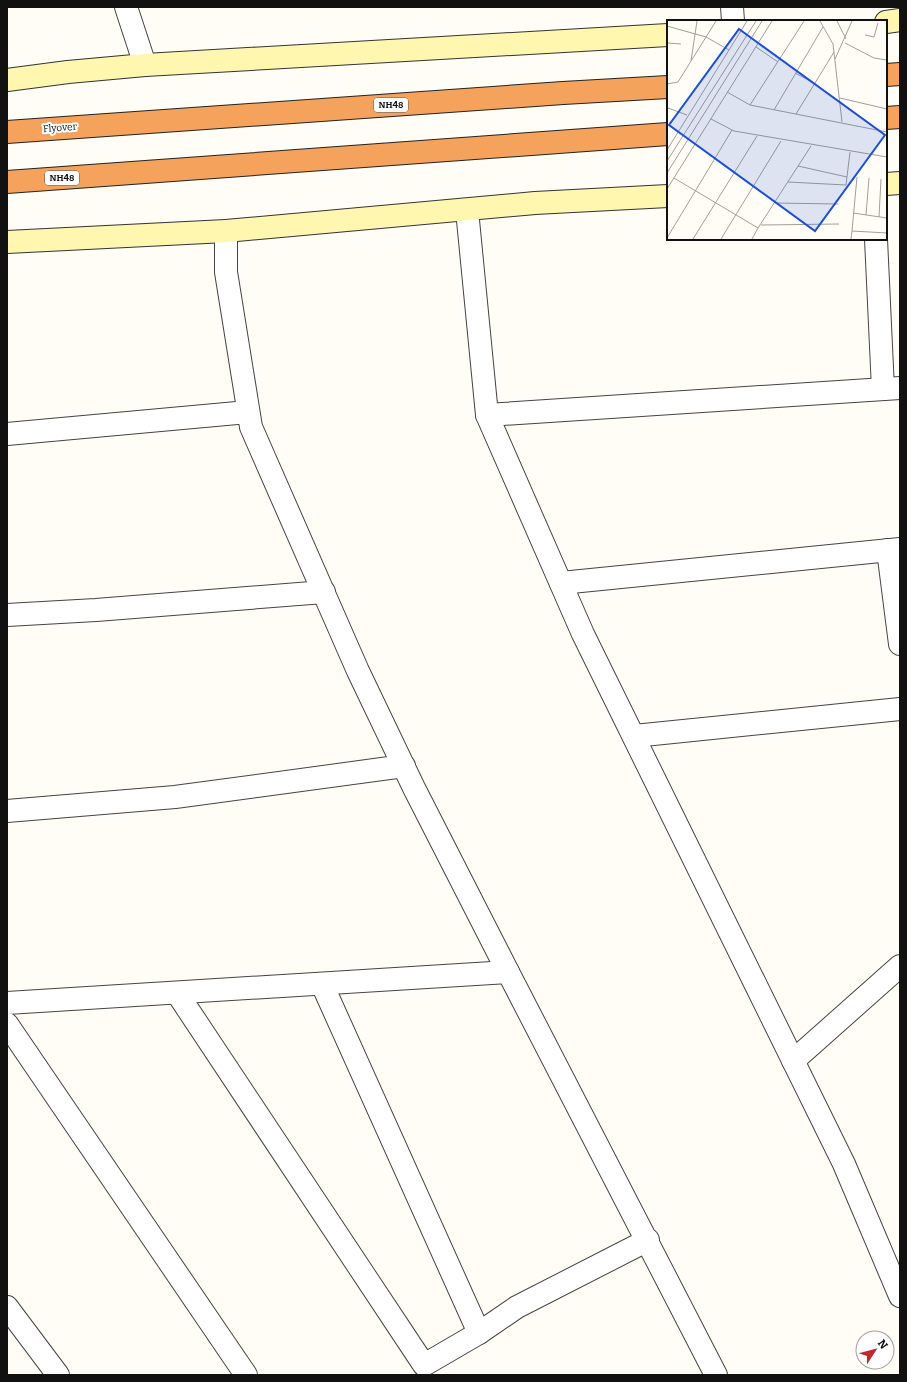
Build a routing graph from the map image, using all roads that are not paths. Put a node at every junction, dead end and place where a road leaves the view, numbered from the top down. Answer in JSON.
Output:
{"nodes":[{"id":1,"x":126,"y":7,"type":"edge"},
{"id":2,"x":732,"y":7,"type":"edge"},
{"id":3,"x":733,"y":20,"type":"edge"},
{"id":4,"x":900,"y":20,"type":"edge"},
{"id":5,"x":887,"y":22,"type":"edge"},
{"id":6,"x":667,"y":35,"type":"edge"},
{"id":7,"x":145,"y":65,"type":"junction"},
{"id":8,"x":900,"y":74,"type":"edge"},
{"id":9,"x":887,"y":75,"type":"edge"},
{"id":10,"x":7,"y":80,"type":"edge"},
{"id":11,"x":667,"y":87,"type":"edge"},
{"id":12,"x":887,"y":118,"type":"edge"},
{"id":13,"x":900,"y":118,"type":"edge"},
{"id":14,"x":7,"y":132,"type":"edge"},
{"id":15,"x":667,"y":134,"type":"edge"},
{"id":16,"x":7,"y":182,"type":"edge"},
{"id":17,"x":900,"y":183,"type":"edge"},
{"id":18,"x":887,"y":184,"type":"edge"},
{"id":19,"x":667,"y":196,"type":"edge"},
{"id":20,"x":467,"y":210,"type":"junction"},
{"id":21,"x":226,"y":231,"type":"junction"},
{"id":22,"x":876,"y":240,"type":"edge"},
{"id":23,"x":7,"y":242,"type":"edge"},
{"id":24,"x":891,"y":389,"type":"edge"},
{"id":25,"x":248,"y":412,"type":"junction"},
{"id":26,"x":487,"y":414,"type":"junction"},
{"id":27,"x":7,"y":434,"type":"edge"},
{"id":28,"x":894,"y":549,"type":"edge"},
{"id":29,"x":561,"y":583,"type":"junction"},
{"id":30,"x":324,"y":592,"type":"junction"},
{"id":31,"x":7,"y":615,"type":"edge"},
{"id":32,"x":900,"y":644,"type":"edge"},
{"id":33,"x":900,"y":709,"type":"edge"},
{"id":34,"x":634,"y":736,"type":"junction"},
{"id":35,"x":404,"y":766,"type":"junction"},
{"id":36,"x":7,"y":811,"type":"edge"},
{"id":37,"x":900,"y":966,"type":"edge"},
{"id":38,"x":508,"y":972,"type":"junction"},
{"id":39,"x":322,"y":984,"type":"junction"},
{"id":40,"x":177,"y":993,"type":"junction"},
{"id":41,"x":7,"y":1003,"type":"edge"},
{"id":42,"x":7,"y":1024,"type":"edge"},
{"id":43,"x":793,"y":1060,"type":"junction"},
{"id":44,"x":648,"y":1240,"type":"junction"},
{"id":45,"x":900,"y":1296,"type":"edge"},
{"id":46,"x":7,"y":1307,"type":"edge"},
{"id":47,"x":479,"y":1333,"type":"junction"},
{"id":48,"x":58,"y":1375,"type":"edge"},
{"id":49,"x":246,"y":1375,"type":"edge"},
{"id":50,"x":716,"y":1375,"type":"edge"}],
"edges":[{"from":1,"to":7,"type":"street"},
{"from":2,"to":3,"type":"street"},
{"from":4,"to":5,"type":"main road"},
{"from":6,"to":7,"type":"main road"},
{"from":7,"to":10,"type":"main road"},
{"from":8,"to":9,"type":"highway"},
{"from":11,"to":14,"type":"highway","name":"Flyover","number":"NH48"},
{"from":12,"to":13,"type":"highway"},
{"from":15,"to":16,"type":"highway","number":"NH48"},
{"from":17,"to":18,"type":"main road"},
{"from":19,"to":20,"type":"main road"},
{"from":20,"to":21,"type":"main road"},
{"from":20,"to":26,"type":"street"},
{"from":21,"to":23,"type":"main road"},
{"from":21,"to":25,"type":"street"},
{"from":22,"to":24,"type":"street"},
{"from":24,"to":26,"type":"street"},
{"from":25,"to":27,"type":"street"},
{"from":25,"to":30,"type":"street"},
{"from":26,"to":29,"type":"street"},
{"from":28,"to":29,"type":"street"},
{"from":28,"to":32,"type":"street"},
{"from":29,"to":34,"type":"street"},
{"from":30,"to":31,"type":"street"},
{"from":30,"to":35,"type":"street"},
{"from":33,"to":34,"type":"street"},
{"from":34,"to":43,"type":"street"},
{"from":35,"to":36,"type":"street"},
{"from":35,"to":38,"type":"street"},
{"from":37,"to":43,"type":"street"},
{"from":38,"to":39,"type":"street"},
{"from":38,"to":44,"type":"street"},
{"from":39,"to":40,"type":"street"},
{"from":39,"to":47,"type":"street"},
{"from":40,"to":41,"type":"street"},
{"from":40,"to":47,"type":"street"},
{"from":42,"to":49,"type":"street"},
{"from":43,"to":45,"type":"street"},
{"from":44,"to":47,"type":"street"},
{"from":44,"to":50,"type":"street"},
{"from":46,"to":48,"type":"street"}]}
